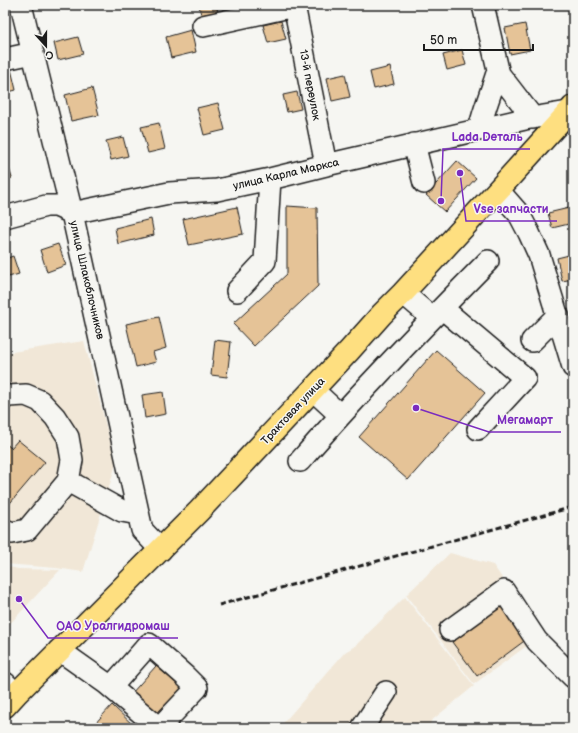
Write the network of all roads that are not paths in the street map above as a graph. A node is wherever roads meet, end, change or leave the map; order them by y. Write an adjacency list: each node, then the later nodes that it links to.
1 (21, 5): 5 (street, улица Шлакоблочников)
2 (294, 5): 4 (street); 12 (street, 13-й переулок)
3 (483, 5): 7 (street)
4 (202, 26)
5 (33, 53): 6 (street); 16 (street, улица Шлакоблочников)
6 (5, 59)
7 (498, 70): 9 (street); 10 (street)
8 (570, 110): 9 (street, улица Карла Маркса); 15 (main road, Трактовая улица)
9 (533, 118): 10 (street, улица Карла Маркса)
10 (479, 130): 11 (street, улица Карла Маркса)
11 (414, 144): 12 (street, улица Карла Маркса); 14 (street)
12 (326, 164): 13 (street, улица Карла Маркса)
13 (270, 179): 16 (street, улица Карла Маркса); 19 (street)
14 (424, 183)
15 (498, 190): 20 (main road, Трактовая улица); 22 (street)
16 (72, 213): 17 (street); 31 (street, улица Шлакоблочников)
17 (5, 217)
18 (488, 261): 21 (street)
19 (237, 291)
20 (403, 293): 21 (street); 25 (main road, Трактовая улица)
21 (437, 313): 27 (street); 28 (street)
22 (564, 325): 23 (street); 24 (street)
23 (532, 341)
24 (573, 367)
25 (313, 390): 27 (street); 33 (main road, Трактовая улица)
26 (5, 398): 30 (street)
27 (340, 415): 29 (street)
28 (478, 429)
29 (300, 461)
30 (68, 481): 31 (street); 32 (street)
31 (138, 514): 33 (street, улица Шлакоблочников)
32 (5, 530)
33 (161, 550): 35 (main road, Трактовая улица)
34 (450, 630): 36 (street)
35 (60, 650): 37 (street); 39 (main road, Трактовая улица)
36 (573, 677)
37 (111, 687): 40 (street); 40 (street)
38 (386, 692): 41 (street)
39 (9, 694)
40 (159, 728)
41 (362, 728)

